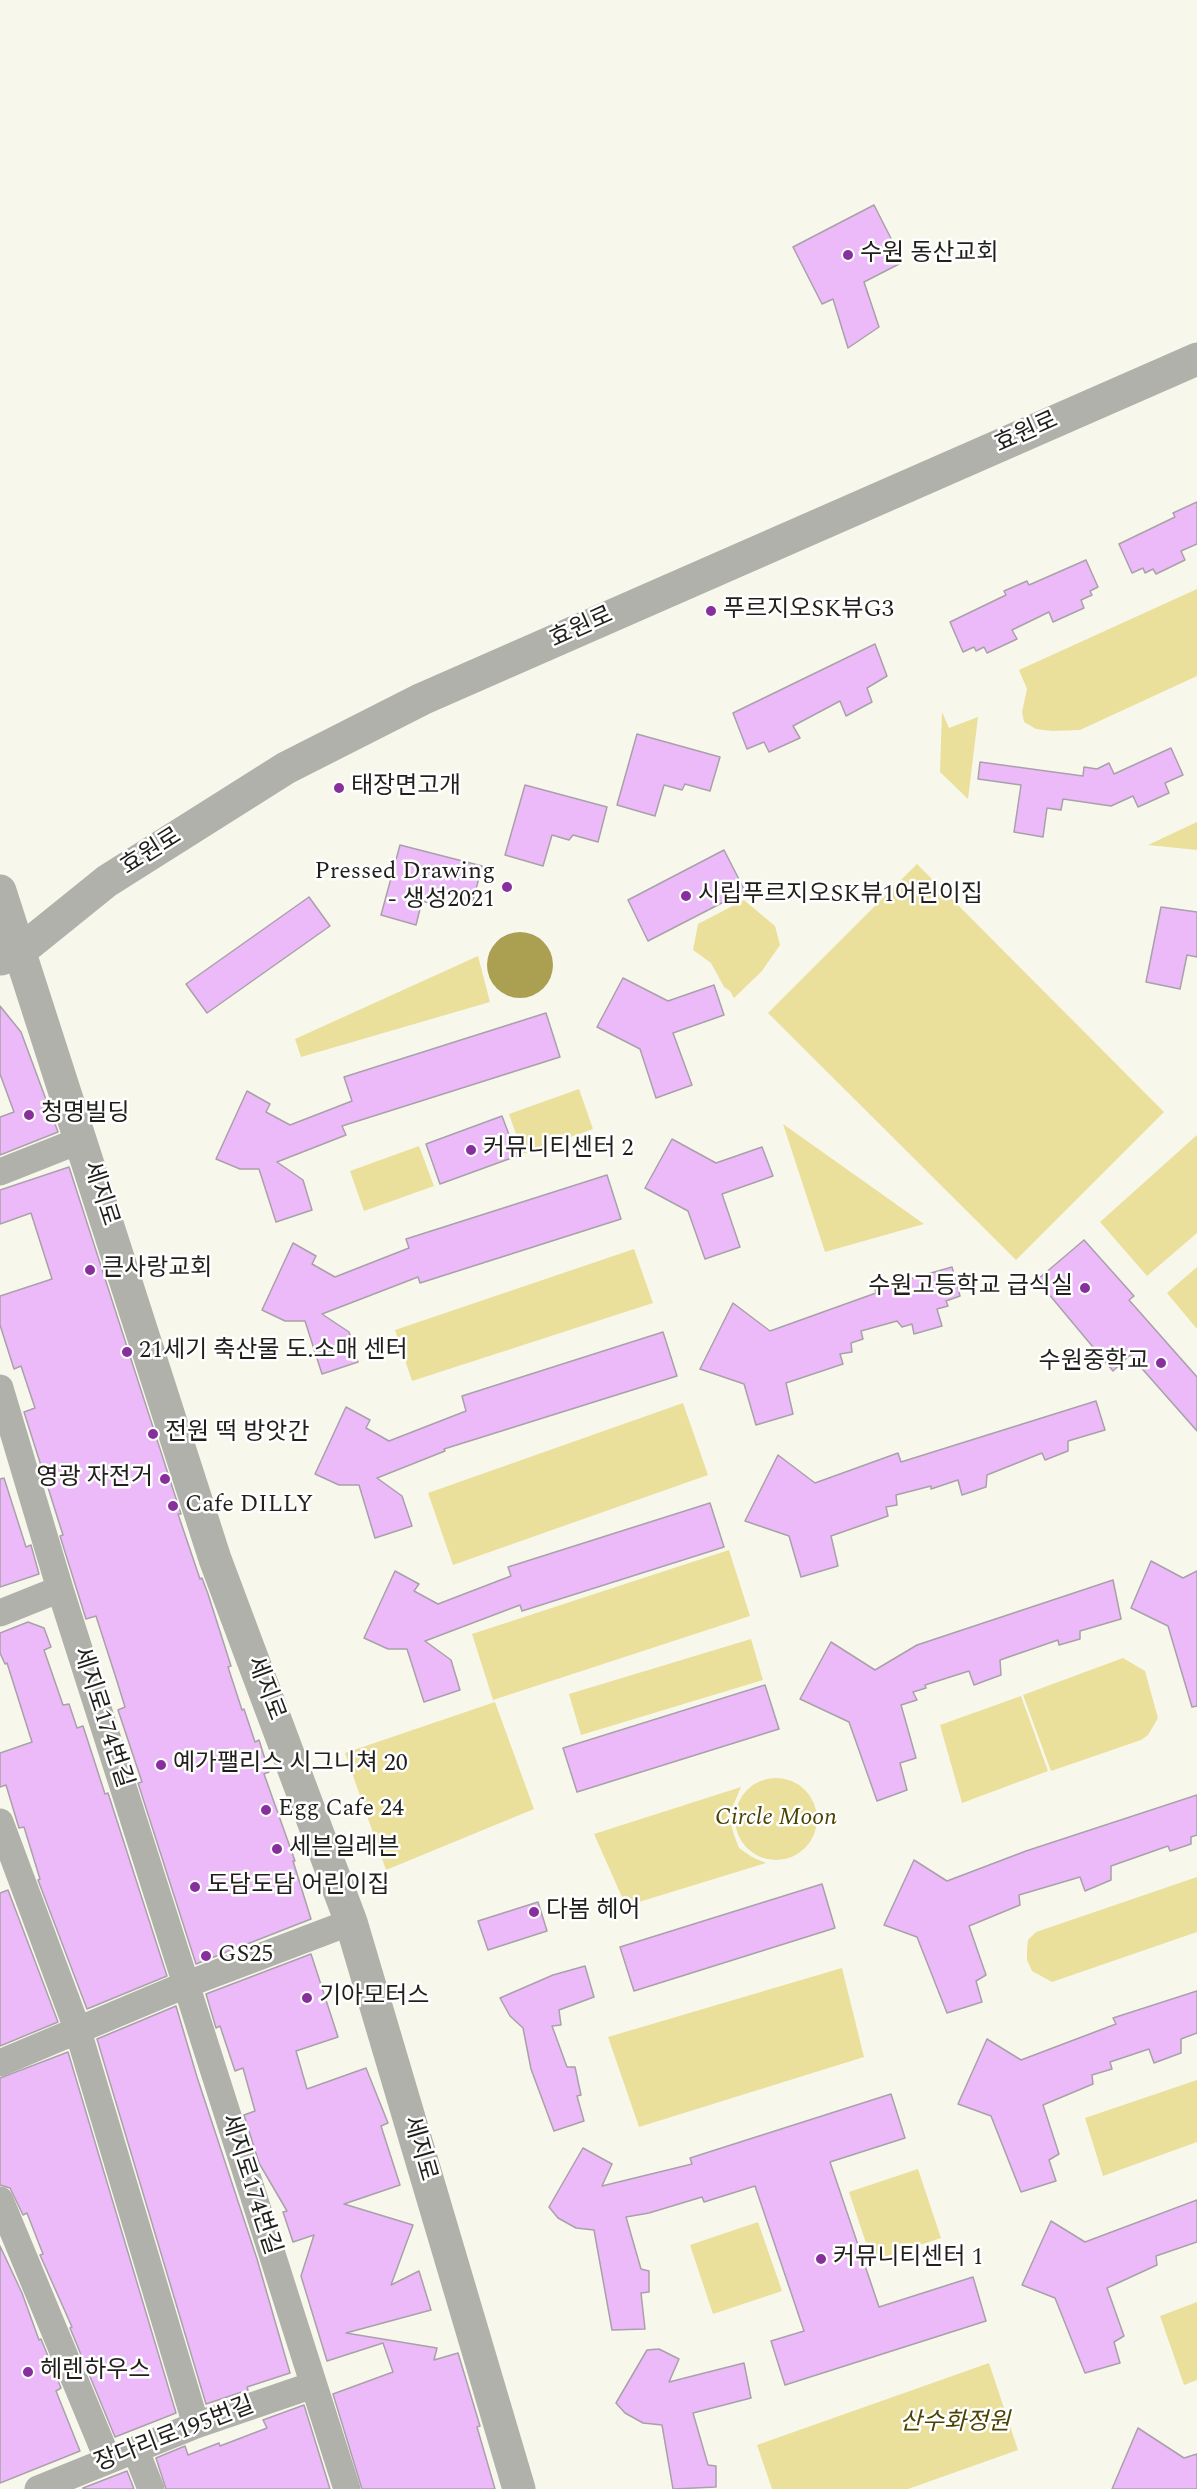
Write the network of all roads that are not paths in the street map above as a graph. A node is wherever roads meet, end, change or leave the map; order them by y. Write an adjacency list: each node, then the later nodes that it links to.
1 (1197, 359): 3 (street, 효원로)
2 (0, 891): 3 (street, 세지로)
3 (9, 955): 4 (street, 세지로)
4 (81, 1140): 5 (street); 10 (street, 세지로)
5 (0, 1172)
6 (0, 1388): 7 (street, 세지로174번길)
7 (60, 1589): 8 (street); 11 (street, 세지로174번길)
8 (0, 1613)
9 (0, 1822): 12 (street)
10 (351, 1922): 11 (street); 22 (street, 세지로)
11 (185, 1985): 12 (street); 15 (street, 세지로174번길)
12 (78, 2031): 13 (street); 16 (street)
13 (0, 2063)
14 (0, 2200): 18 (street)
15 (313, 2385): 16 (street, 장다리로195번길); 21 (street, 세지로174번길)
16 (196, 2425): 17 (street, 장다리로195번길)
17 (136, 2451): 18 (street, 장다리로195번길); 20 (street)
18 (108, 2460): 19 (street, 장다리로195번길)
19 (38, 2489)
20 (151, 2489)
21 (347, 2489)
22 (519, 2489)

